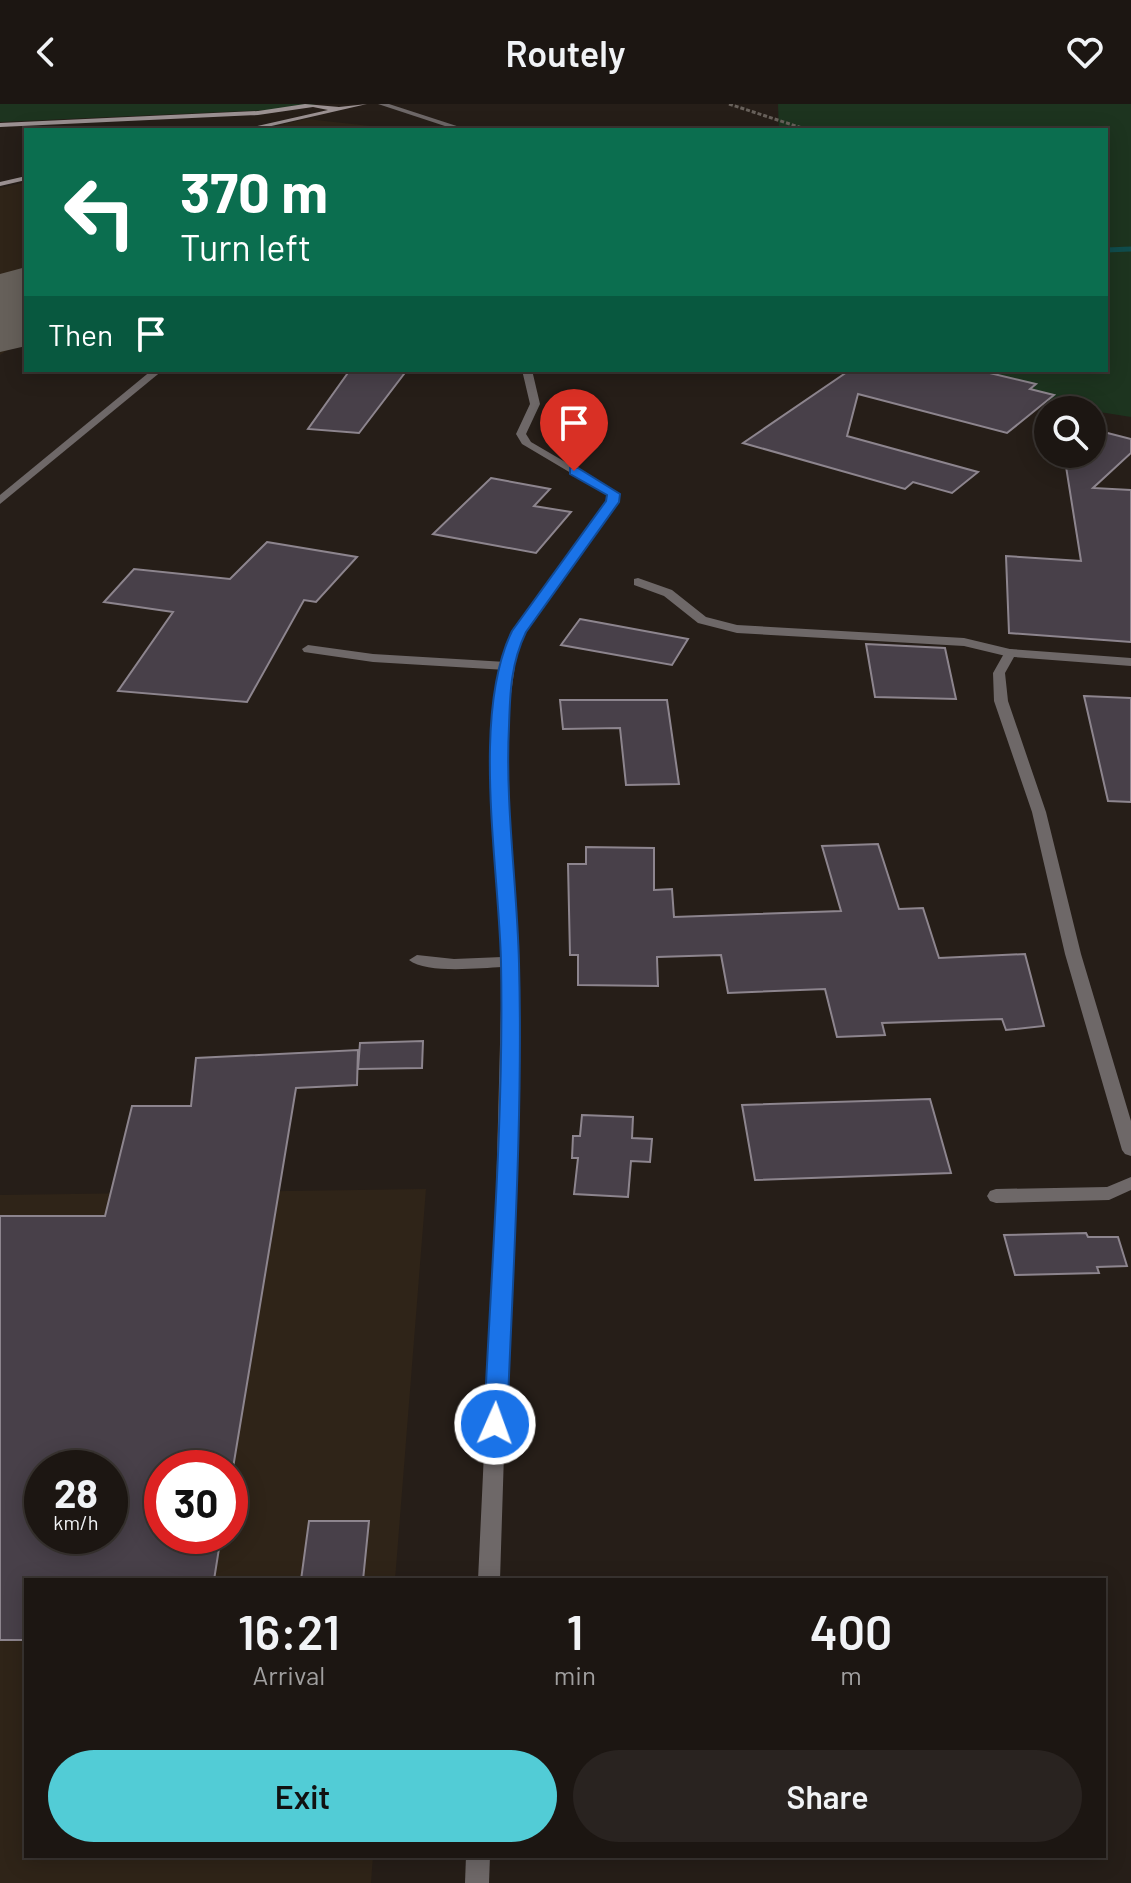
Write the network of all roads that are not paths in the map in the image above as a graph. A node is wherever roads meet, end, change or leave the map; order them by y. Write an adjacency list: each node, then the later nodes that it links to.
1 (363, 104): 3 (street)
2 (382, 104): 6 (street)
3 (338, 109): 4 (street); 5 (street)
4 (0, 125)
5 (253, 128)
6 (459, 128)
7 (24, 178): 8 (street)
8 (0, 184)
9 (156, 372): 11 (street)
10 (527, 372): 16 (street)
11 (0, 501)
12 (638, 582): 14 (street)
13 (308, 649): 16 (street)
14 (1010, 653): 15 (street); 19 (street)
15 (1131, 662)
16 (506, 666): 18 (street)
17 (417, 960): 18 (street)
18 (510, 962): 22 (street)
19 (1131, 1150)
20 (1131, 1183): 21 (street)
21 (996, 1196)
22 (489, 1578)
23 (478, 1858): 24 (street)
24 (477, 1883)

